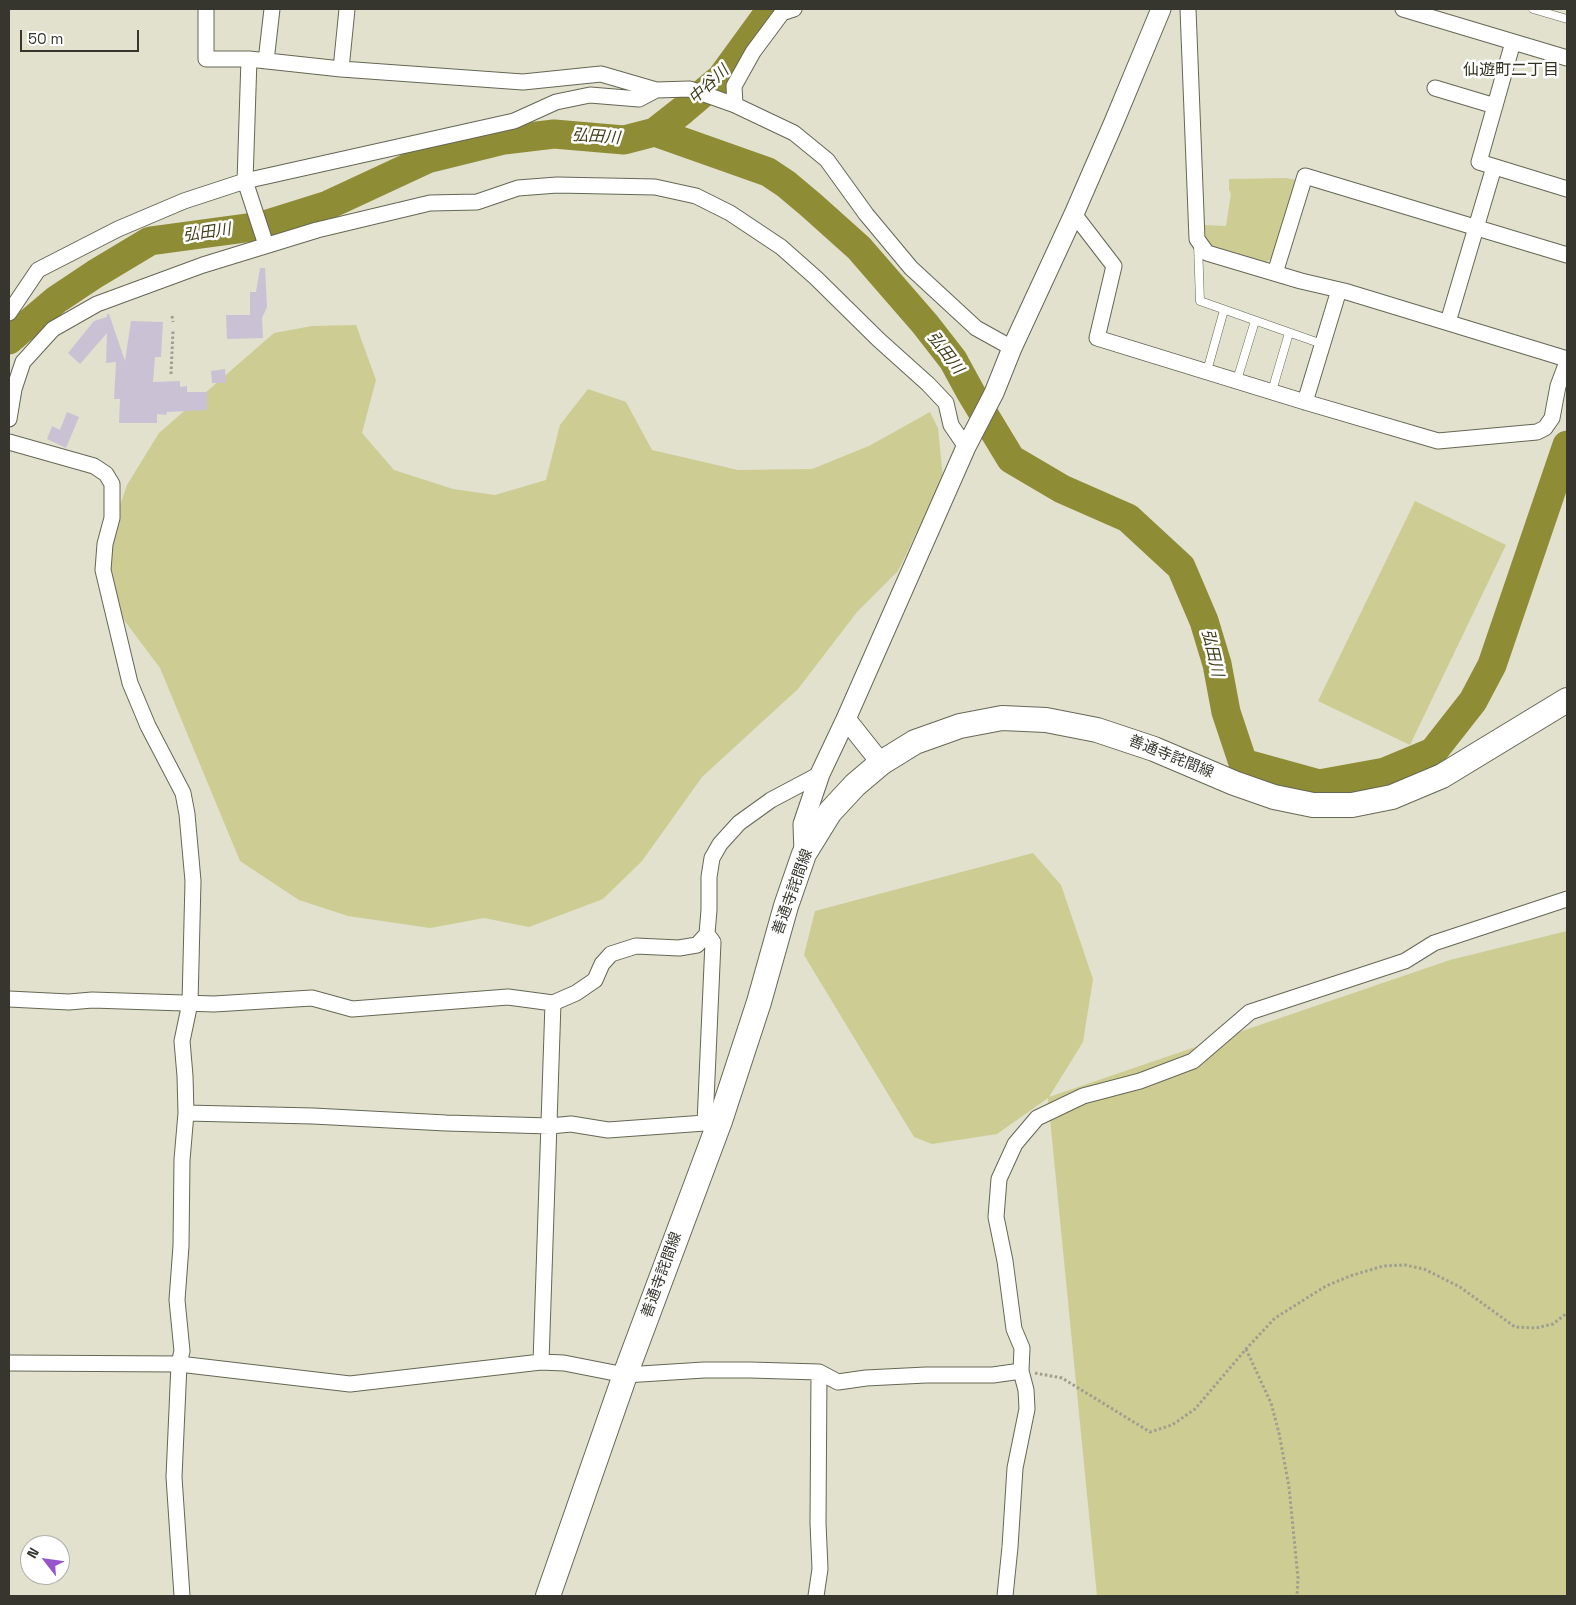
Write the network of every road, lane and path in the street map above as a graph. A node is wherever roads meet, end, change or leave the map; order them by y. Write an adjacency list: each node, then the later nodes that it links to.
1 (206, 9): 12 (street)
2 (272, 9): 13 (street)
3 (347, 9): 14 (street)
4 (794, 9): 17 (street)
5 (1160, 9): 22 (street)
6 (1188, 9): 24 (street)
7 (1403, 9): 10 (street)
8 (1534, 9): 9 (lane)
9 (1567, 19)
10 (1513, 42): 11 (street); 18 (street)
11 (1567, 58)
12 (249, 59): 13 (street); 20 (street)
13 (266, 61): 14 (street)
14 (342, 69): 16 (street)
15 (1435, 88): 18 (street)
16 (656, 90): 17 (street); 20 (street)
17 (735, 104): 38 (street)
18 (1495, 106): 19 (street)
19 (1494, 167): 21 (street); 23 (street)
20 (245, 181): 25 (street); 30 (street)
21 (1567, 189)
22 (1074, 214): 38 (street); 40 (street)
23 (1476, 228): 26 (street); 27 (street); 34 (street)
24 (1198, 239): 27 (street); 29 (lane)
25 (266, 244): 45 (street); 47 (street)
26 (1567, 255)
27 (1275, 274): 28 (street)
28 (1339, 290): 34 (street); 37 (street)
29 (1224, 310): 32 (lane); 40 (lane)
30 (9, 313)
31 (172, 316): 33 (path)
32 (1255, 321): 36 (lane); 42 (lane)
33 (173, 322)
34 (1448, 322): 39 (street)
35 (173, 331): 41 (path)
36 (1289, 333): 37 (lane); 43 (lane)
37 (1322, 344): 44 (street)
38 (1012, 348): 47 (street)
39 (1567, 360): 44 (street)
40 (1207, 371): 42 (street)
41 (171, 374)
42 (1237, 380): 43 (street)
43 (1272, 391): 44 (street)
44 (1305, 402)
45 (9, 419)
46 (9, 442): 56 (street)
47 (968, 442): 49 (street)
48 (1567, 700): 50 (main road, 善通寺詫間線)
49 (846, 719): 50 (street); 51 (street)
50 (881, 763): 52 (main road, 善通寺詫間線)
51 (820, 774): 52 (street); 54 (street)
52 (804, 854): 59 (main road, 善通寺詫間線)
53 (1567, 899): 66 (street)
54 (707, 934): 57 (street); 59 (street)
55 (9, 999): 56 (street)
56 (190, 1003): 57 (street); 58 (street)
57 (552, 1003): 60 (street)
58 (186, 1113): 60 (street); 65 (street)
59 (713, 1122): 60 (street); 68 (main road, 善通寺詫間線)
60 (550, 1126): 64 (street)
61 (1567, 1313): 62 (path)
62 (1246, 1349): 66 (path); 73 (path)
63 (9, 1362): 65 (street)
64 (541, 1362): 65 (street); 68 (street)
65 (180, 1364): 69 (street)
66 (1021, 1371): 67 (street); 72 (street)
67 (819, 1372): 68 (street); 71 (street)
68 (625, 1375): 70 (main road, 善通寺詫間線)
69 (182, 1596)
70 (548, 1596)
71 (816, 1596)
72 (1005, 1596)
73 (1297, 1596)

